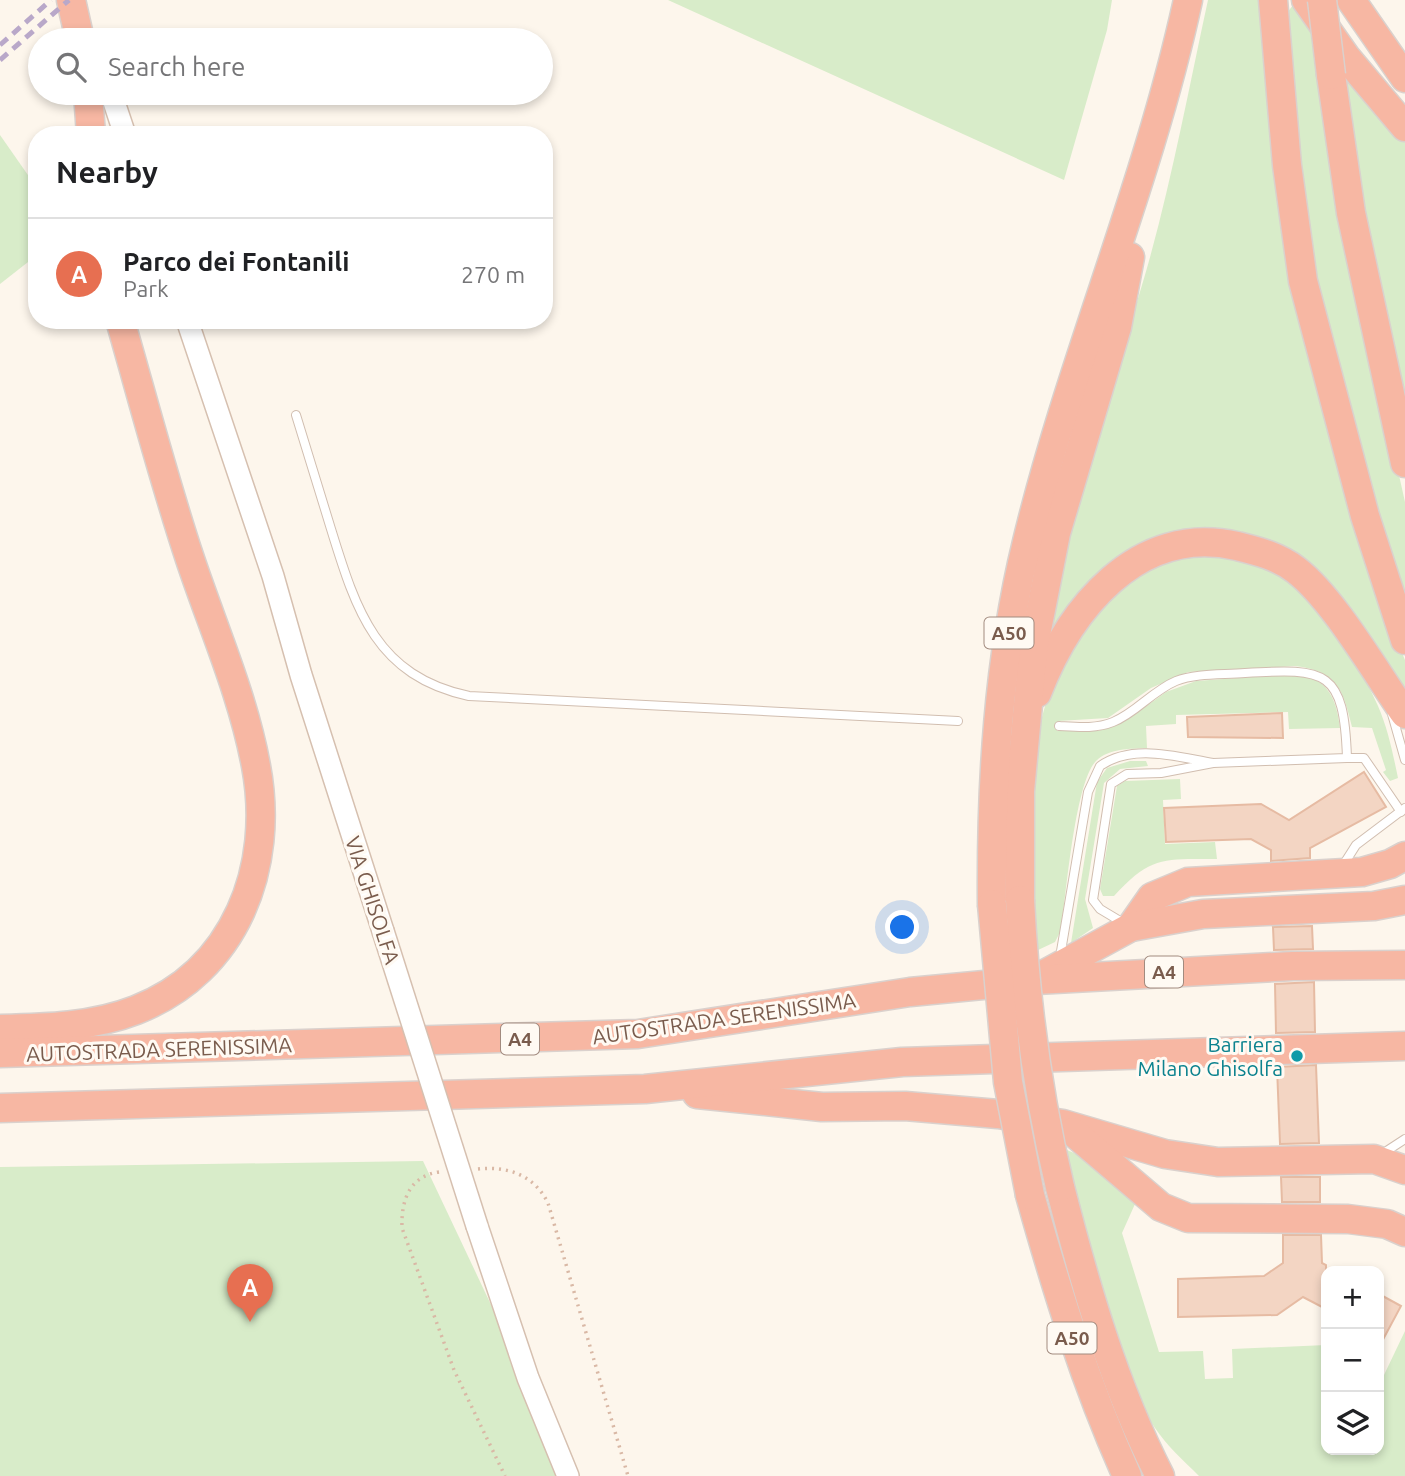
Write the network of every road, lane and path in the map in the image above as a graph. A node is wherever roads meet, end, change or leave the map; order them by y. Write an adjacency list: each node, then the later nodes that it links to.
1 (71, 0): 8 (highway)
2 (79, 0): 9 (street)
3 (1188, 0): 16 (highway, A50)
4 (1273, 0): 21 (highway)
5 (1306, 0): 15 (highway)
6 (1322, 0): 20 (highway, bridge)
7 (1351, 0): 10 (highway)
8 (77, 28)
9 (89, 28)
10 (1405, 78)
11 (89, 105): 13 (highway)
12 (115, 105): 14 (street)
13 (90, 126)
14 (122, 126)
15 (1405, 127)
16 (1147, 160): 26 (highway); 51 (highway, A50, bridge)
17 (123, 329): 39 (highway)
18 (190, 329): 50 (street, VIA GHISOLFA, bridge)
19 (296, 415): 24 (lane)
20 (1405, 463)
21 (1405, 640)
22 (1382, 681): 23 (highway); 26 (highway); 28 (lane)
23 (1405, 714)
24 (958, 720)
25 (1059, 726): 27 (lane)
26 (1024, 739): 49 (highway, bridge)
27 (1347, 758): 29 (lane); 30 (lane)
28 (1405, 760)
29 (1213, 763): 36 (lane); 38 (lane)
30 (1403, 810): 32 (lane)
31 (1405, 856): 32 (highway)
32 (1338, 873): 36 (highway)
33 (1405, 900): 34 (highway)
34 (1374, 906): 35 (lane); 36 (highway)
35 (1405, 910)
36 (1131, 927): 38 (highway)
37 (1405, 965): 38 (highway, AUTOSTRADA SERENISSIMA / A4)
38 (1047, 973): 41 (highway, AUTOSTRADA SERENISSIMA / A4)
39 (0, 1029)
40 (1405, 1046): 42 (highway)
41 (0, 1053)
42 (645, 1089): 43 (highway); 44 (highway)
43 (0, 1108)
44 (1063, 1124): 46 (highway); 48 (highway)
45 (1405, 1139): 46 (lane)
46 (1374, 1159): 47 (highway)
47 (1405, 1170)
48 (1405, 1233)
49 (1143, 1442): 52 (highway); 53 (highway)
50 (568, 1476)
51 (1127, 1476)
52 (1160, 1476)
53 (1181, 1476)

